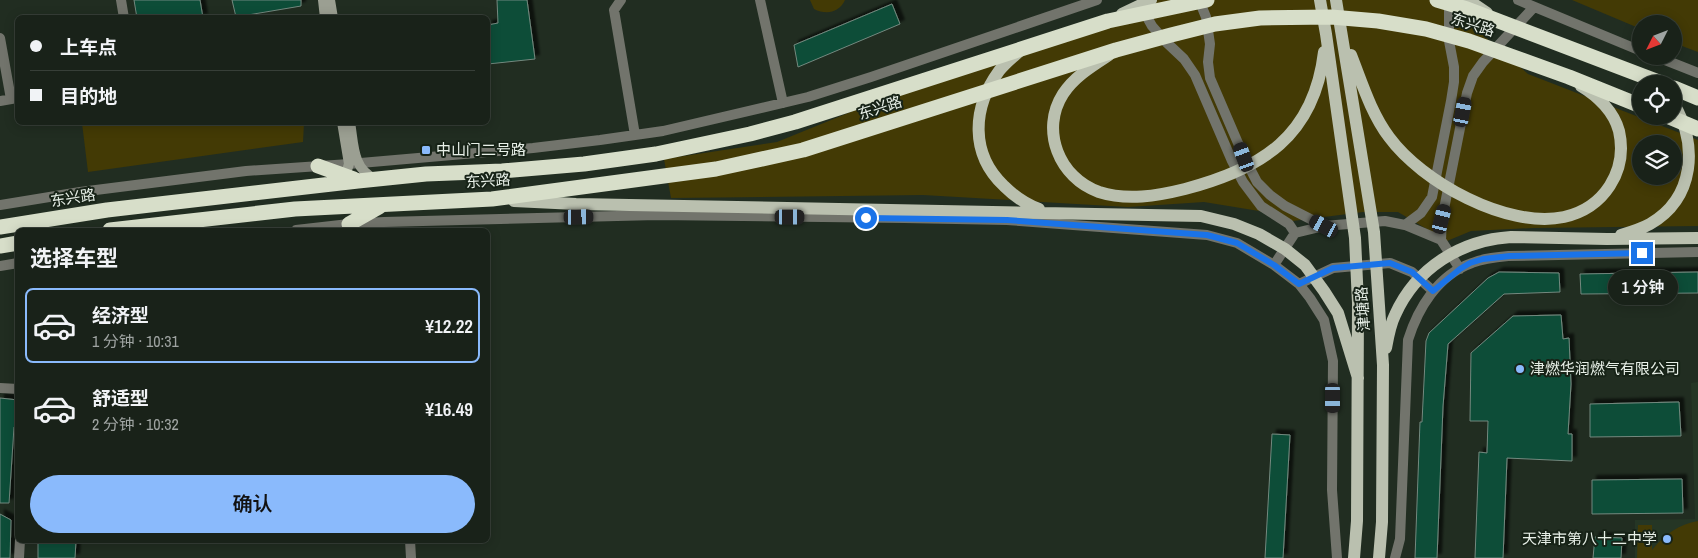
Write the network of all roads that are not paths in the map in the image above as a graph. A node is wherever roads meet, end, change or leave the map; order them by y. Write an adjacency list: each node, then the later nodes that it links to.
1 (121, 0): 18 (street)
2 (323, 0): 19 (street)
3 (330, 0): 20 (street)
4 (621, 0): 46 (street)
5 (760, 0): 40 (street)
6 (1097, 0): 40 (street)
7 (1137, 0): 61 (street)
8 (1151, 0): 22 (main road)
9 (1199, 0): 57 (street)
10 (1207, 0): 22 (highway, 东兴路)
11 (1320, 0): 24 (main road, 津塘路)
12 (1336, 0): 23 (main road, 津塘路)
13 (1437, 0): 21 (highway, 东兴路)
14 (1449, 0): 55 (street)
15 (1468, 0): 21 (main road)
16 (1518, 0): 17 (street)
17 (1534, 7): 26 (street); 64 (street)
18 (124, 15)
19 (326, 15)
20 (332, 15)
21 (1495, 19): 30 (highway, 东兴路)
22 (1108, 22): 28 (highway, 东兴路)
23 (1342, 33): 34 (main road); 74 (main road, 津塘路)
24 (1326, 34): 27 (main road); 75 (main road, 津塘路)
25 (0, 38): 36 (street)
26 (1632, 47)
27 (1116, 50): 34 (highway, 东兴路); 50 (highway, 东兴路)
28 (997, 64): 49 (highway, 东兴路); 53 (main road)
29 (1678, 65): 31 (street)
30 (1634, 71): 32 (main road); 33 (highway, 东兴路)
31 (1698, 73)
32 (1640, 75)
33 (1643, 75)
34 (1569, 77): 39 (highway, 东兴路)
35 (1682, 91): 37 (highway)
36 (14, 98): 38 (street)
37 (1698, 98)
38 (0, 101)
39 (1632, 102)
40 (783, 103): 46 (street)
41 (1682, 117): 45 (highway)
42 (1682, 124): 63 (main road)
43 (342, 125): 48 (street)
44 (350, 125): 48 (street)
45 (1698, 128)
46 (635, 135): 48 (street)
47 (318, 166): 48 (highway); 51 (street)
48 (345, 172): 49 (street); 49 (highway, 东兴路); 58 (highway, 东兴路)
49 (376, 180)
50 (492, 200): 52 (highway, 东兴路); 53 (main road)
51 (0, 205)
52 (382, 205): 54 (highway); 56 (street); 59 (highway, 东兴路)
53 (1046, 212): 75 (main road)
54 (349, 224): 56 (street); 60 (street)
55 (1405, 225): 57 (street); 64 (street)
56 (384, 226): 69 (street)
57 (1324, 226): 61 (street)
58 (0, 227)
59 (126, 228)
60 (314, 228)
61 (1295, 233): 69 (street)
62 (1698, 238): 63 (main road)
63 (1607, 239): 74 (main road)
64 (1441, 240): 71 (street)
65 (15, 244): 66 (highway)
66 (0, 246)
67 (1698, 252): 71 (street)
68 (15, 264): 70 (street)
69 (1274, 265): 72 (street)
70 (0, 266)
71 (1460, 269): 73 (street)
72 (1299, 284): 73 (street); 82 (street)
73 (1433, 291): 85 (street)
74 (1383, 365): 84 (main road, 津塘路)
75 (1358, 378): 83 (main road, 津塘路)
76 (0, 388): 77 (street)
77 (15, 389)
78 (20, 543): 80 (street)
79 (410, 543): 81 (street)
80 (20, 558)
81 (411, 558)
82 (1337, 558)
83 (1354, 558)
84 (1379, 558)
85 (1395, 558)

